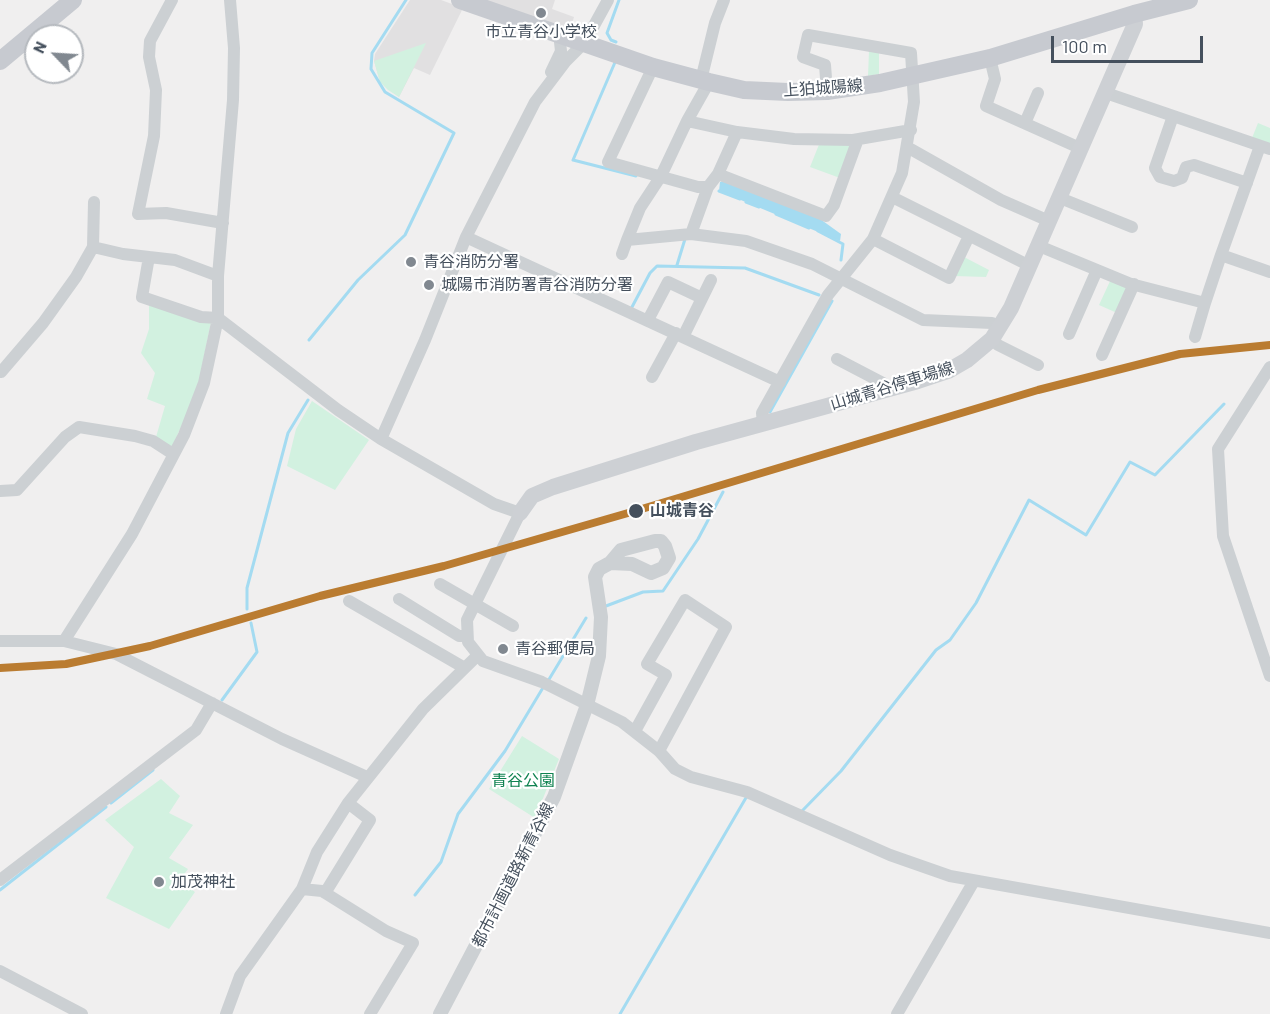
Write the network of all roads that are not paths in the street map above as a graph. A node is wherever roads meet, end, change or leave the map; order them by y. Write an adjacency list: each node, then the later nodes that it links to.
1 (73, 0): 12 (main road)
2 (172, 0): 37 (street)
3 (230, 0): 37 (street)
4 (460, 0): 9 (main road, 上狛城陽線)
5 (608, 0): 10 (street)
6 (724, 0): 15 (street)
7 (1189, 0): 8 (main road, 上狛城陽線)
8 (1134, 14): 11 (main road, 上狛城陽線); 19 (main road, 山城青谷停車場線)
9 (559, 33): 10 (main road, 上狛城陽線); 16 (street)
10 (585, 42): 13 (main road, 上狛城陽線); 16 (street)
11 (990, 58): 14 (main road, 上狛城陽線); 22 (street)
12 (0, 61)
13 (652, 67): 15 (main road, 上狛城陽線); 30 (street)
14 (913, 75): 17 (main road, 上狛城陽線); 17 (street); 23 (street)
15 (705, 81): 17 (main road, 上狛城陽線); 21 (street)
16 (545, 87): 41 (street)
17 (827, 91)
18 (1038, 93): 22 (street)
19 (1106, 93): 20 (street); 27 (main road, 山城青谷停車場線)
20 (1173, 116): 28 (street); 31 (street)
21 (687, 121): 24 (street); 30 (street)
22 (1025, 123): 27 (street)
23 (911, 130): 25 (street); 26 (street)
24 (737, 132): 25 (street); 29 (street)
25 (858, 139): 29 (street)
26 (907, 147): 33 (street); 36 (street)
27 (1082, 148): 34 (main road, 山城青谷停車場線)
28 (1265, 148): 31 (street)
29 (718, 174): 32 (street)
30 (661, 176): 32 (street); 43 (street)
31 (1247, 183): 47 (street)
32 (708, 187): 39 (street)
33 (892, 197): 40 (street); 42 (street)
34 (1060, 198): 36 (main road, 山城青谷停車場線); 38 (street)
35 (94, 202): 45 (street)
36 (1049, 221): 44 (main road, 山城青谷停車場線)
37 (223, 224): 52 (street)
38 (1132, 227)
39 (691, 234): 43 (street); 53 (street)
40 (969, 236): 42 (street); 49 (street)
41 (466, 237): 59 (street); 73 (street)
42 (873, 239): 53 (street)
43 (627, 240): 46 (street)
44 (1039, 246): 49 (main road, 山城青谷停車場線); 50 (street)
45 (93, 247): 48 (street); 68 (street)
46 (622, 254)
47 (1221, 255): 51 (street); 57 (street)
48 (149, 257): 52 (street); 58 (street)
49 (1030, 266): 60 (main road, 山城青谷停車場線)
50 (1097, 270): 55 (street); 61 (street)
51 (1270, 272)
52 (218, 276): 58 (street)
53 (842, 279): 60 (street); 70 (street)
54 (711, 280): 56 (street)
55 (1134, 284): 57 (street); 64 (street)
56 (702, 298): 59 (street); 62 (street)
57 (1205, 303): 63 (street)
58 (218, 318): 73 (street); 74 (street)
59 (648, 320): 62 (street)
60 (996, 333): 66 (street); 71 (main road, 山城青谷停車場線)
61 (1069, 334)
62 (680, 335): 69 (street); 70 (street)
63 (1195, 337)
64 (1102, 355)
65 (837, 359): 71 (street)
66 (1038, 365)
67 (1270, 367): 88 (street)
68 (1, 372)
69 (652, 377)
70 (780, 382): 72 (street)
71 (888, 389): 72 (main road, 山城青谷停車場線)
72 (763, 425): 76 (main road, 山城青谷停車場線)
73 (381, 439): 76 (street)
74 (173, 454): 75 (street); 85 (street)
75 (0, 491)
76 (520, 513): 81 (street)
77 (610, 563): 90 (street, 都市計画道路新青谷線)
78 (440, 584): 81 (street)
79 (399, 599): 83 (street)
80 (349, 601): 87 (street)
81 (474, 604): 82 (street); 83 (street)
82 (513, 627)
83 (467, 636): 86 (street)
84 (0, 641): 85 (street)
85 (64, 641): 89 (street)
86 (477, 656): 87 (street); 90 (street)
87 (463, 667): 93 (street)
88 (1270, 676)
89 (212, 704): 93 (street); 95 (street)
90 (587, 705): 91 (street); 104 (street, 都市計画道路新青谷線)
91 (635, 731): 92 (street); 92 (street)
92 (659, 751): 96 (street)
93 (367, 777): 94 (street)
94 (348, 804): 97 (street); 98 (street)
95 (0, 880)
96 (974, 881): 99 (street); 105 (street)
97 (302, 889): 98 (street); 102 (street)
98 (325, 893): 103 (street)
99 (1270, 933)
100 (0, 971): 101 (street)
101 (82, 1014)
102 (226, 1014)
103 (370, 1014)
104 (440, 1014)
105 (897, 1014)

